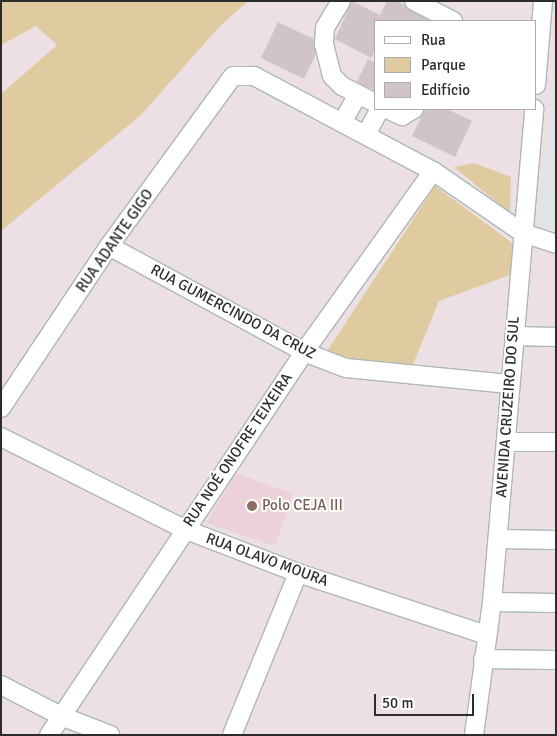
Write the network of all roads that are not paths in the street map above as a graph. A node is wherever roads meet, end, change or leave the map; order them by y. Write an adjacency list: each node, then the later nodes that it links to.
1 (341, 1): 6 (street)
2 (414, 1): 4 (street)
3 (543, 1): 5 (street)
4 (451, 20)
5 (537, 73)
6 (358, 94): 7 (street); 12 (street)
7 (374, 102)
8 (379, 110): 13 (street)
9 (389, 110): 10 (street)
10 (412, 110)
11 (534, 110): 15 (street, AVENIDA CRUZEIRO DO SUL)
12 (342, 123): 13 (street); 17 (street, RUA ADANTE GIGO)
13 (366, 135): 14 (street)
14 (433, 171): 15 (street); 20 (street, RUA NOÉ ONOFRE TEIXEIRA)
15 (523, 233): 16 (street); 18 (street, AVENIDA CRUZEIRO DO SUL)
16 (556, 244)
17 (109, 246): 20 (street, RUA GUMERCINDO DA CRUZ); 22 (street, RUA ADANTE GIGO)
18 (514, 336): 19 (street); 21 (street, AVENIDA CRUZEIRO DO SUL)
19 (556, 337)
20 (304, 352): 21 (street, RUA GUMERCINDO DA CRUZ); 26 (street, RUA NOÉ ONOFRE TEIXEIRA)
21 (509, 384): 24 (street, AVENIDA CRUZEIRO DO SUL)
22 (1, 408)
23 (1, 437): 26 (street, RUA OLAVO MOURA)
24 (506, 442): 25 (street); 27 (street, AVENIDA CRUZEIRO DO SUL)
25 (556, 442)
26 (184, 530): 29 (street, RUA OLAVO MOURA); 37 (street, RUA NOÉ ONOFRE TEIXEIRA)
27 (498, 539): 28 (street); 30 (street, AVENIDA CRUZEIRO DO SUL)
28 (556, 540)
29 (298, 573): 32 (street, RUA OLAVO MOURA); 40 (street)
30 (492, 602): 31 (street); 32 (street, AVENIDA CRUZEIRO DO SUL)
31 (556, 603)
32 (487, 635): 33 (street, AVENIDA CRUZEIRO DO SUL)
33 (483, 658): 34 (street); 36 (street, AVENIDA CRUZEIRO DO SUL)
34 (556, 660)
35 (1, 685): 37 (street)
36 (476, 704): 41 (street, AVENIDA CRUZEIRO DO SUL); 42 (street, AVENIDA CRUZEIRO DO SUL)
37 (61, 716): 38 (street, RUA NOÉ ONOFRE TEIXEIRA); 39 (street)
38 (49, 735)
39 (110, 735)
40 (232, 735)
41 (466, 735)
42 (474, 735)

